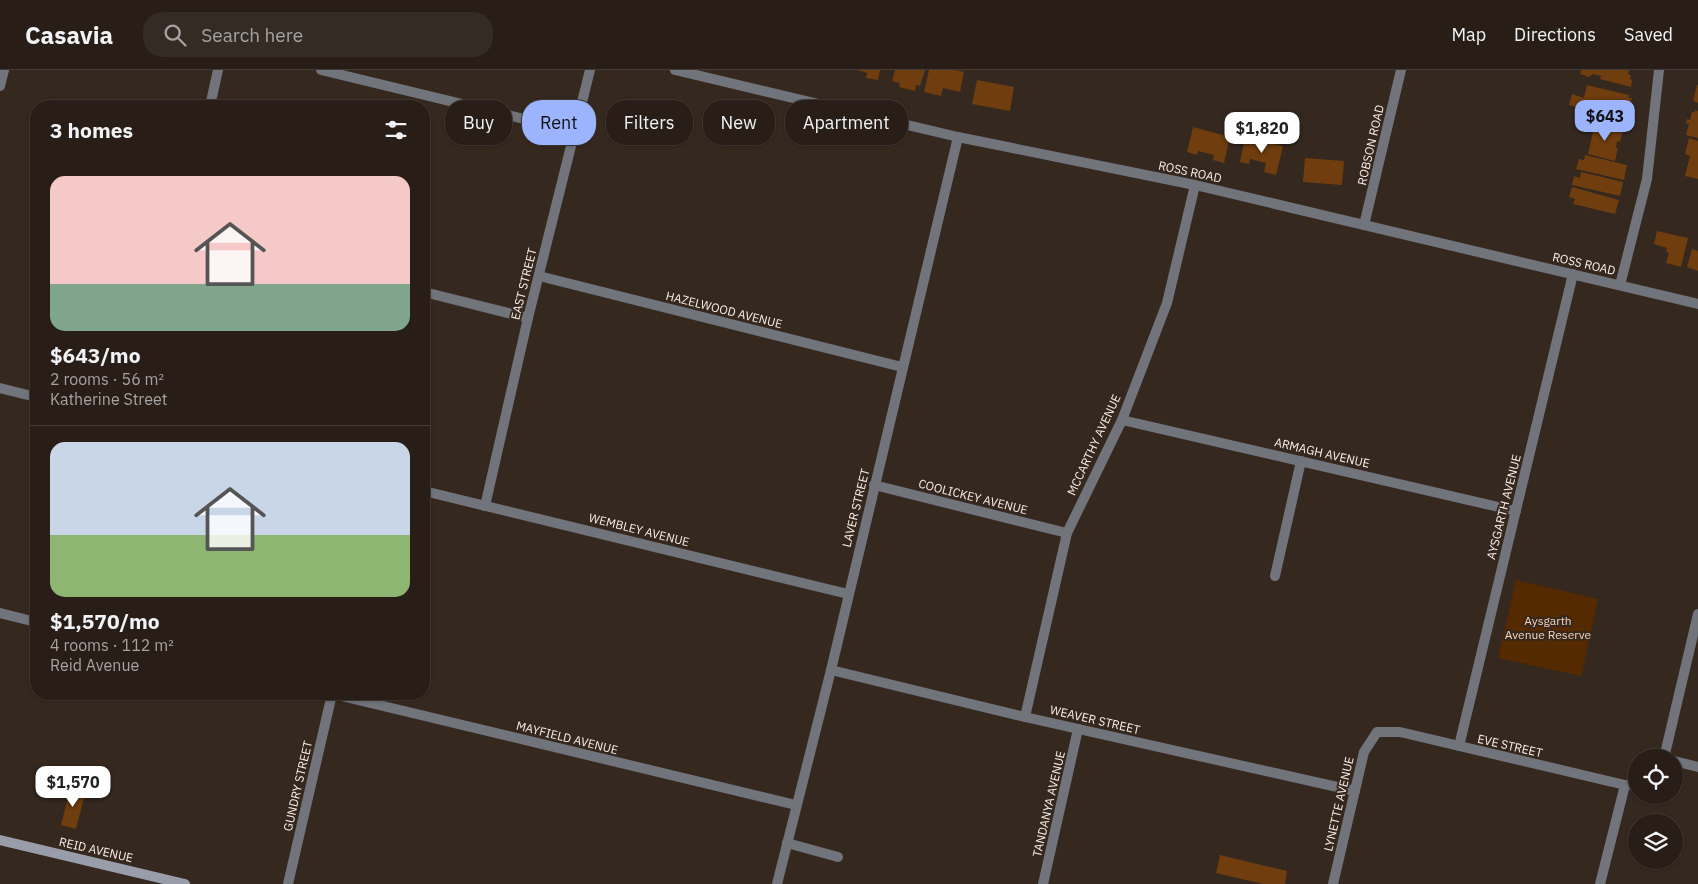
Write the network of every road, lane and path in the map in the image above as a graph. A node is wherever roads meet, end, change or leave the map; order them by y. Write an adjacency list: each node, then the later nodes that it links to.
1 (4, 70): 8 (street)
2 (218, 70): 9 (street)
3 (321, 70): 11 (street)
4 (590, 70): 10 (street, EAST STREET)
5 (675, 70): 12 (street, ROSS ROAD)
6 (1401, 70): 15 (street, ROBSON ROAD)
7 (1658, 70): 18 (street)
8 (0, 86)
9 (211, 100)
10 (582, 100)
11 (522, 118)
12 (958, 137): 14 (street, ROSS ROAD); 22 (street, LAVER STREET)
13 (571, 145): 17 (street, EAST STREET)
14 (1195, 185): 15 (street, ROSS ROAD); 25 (street, MCCARTHY AVENUE)
15 (1364, 225): 16 (street, ROSS ROAD)
16 (1573, 274): 18 (street, ROSS ROAD); 30 (street, AYSGARTH AVENUE)
17 (539, 276): 21 (street, EAST STREET); 22 (street, HAZELWOOD AVENUE)
18 (1620, 285): 20 (street, ROSS ROAD)
19 (430, 294): 21 (street)
20 (1698, 304)
21 (528, 318): 29 (street, EAST STREET)
22 (902, 368): 27 (street, LAVER STREET)
23 (0, 388): 24 (street)
24 (30, 396)
25 (1122, 420): 26 (street, ARMAGH AVENUE); 31 (street, MCCARTHY AVENUE)
26 (1301, 461): 30 (street, ARMAGH AVENUE); 32 (street)
27 (874, 485): 31 (street, COOLICKEY AVENUE); 33 (street, LAVER STREET)
28 (430, 492): 29 (street, WEMBLEY AVENUE)
29 (485, 506): 33 (street, WEMBLEY AVENUE)
30 (1516, 511): 43 (street, AYSGARTH AVENUE)
31 (1067, 532): 40 (street, MCCARTHY AVENUE)
32 (1275, 576)
33 (848, 594): 37 (street, LAVER STREET)
34 (0, 613): 36 (street)
35 (1698, 614): 44 (street)
36 (30, 620)
37 (831, 670): 40 (street, WEAVER STREET); 50 (street, LAVER STREET)
38 (332, 700): 55 (street, GUNDRY STREET)
39 (358, 700): 50 (street, MAYFIELD AVENUE)
40 (1025, 717): 41 (street, WEAVER STREET)
41 (1078, 729): 49 (street, WEAVER STREET); 57 (street, TANDANYA AVENUE)
42 (1377, 732): 43 (street, EVE STREET); 49 (street, LYNETTE AVENUE)
43 (1459, 746): 47 (street, EVE STREET)
44 (1666, 749)
45 (1683, 763): 46 (street)
46 (1698, 767)
47 (1625, 785): 48 (street, EVE STREET); 59 (street)
48 (1628, 785)
49 (1355, 791): 58 (street, LYNETTE AVENUE)
50 (796, 806): 52 (street, LAVER STREET)
51 (0, 840): 54 (street, REID AVENUE)
52 (787, 843): 53 (street); 56 (street, LAVER STREET)
53 (838, 857)
54 (185, 884)
55 (288, 884)
56 (777, 884)
57 (1043, 884)
58 (1333, 884)
59 (1600, 884)

